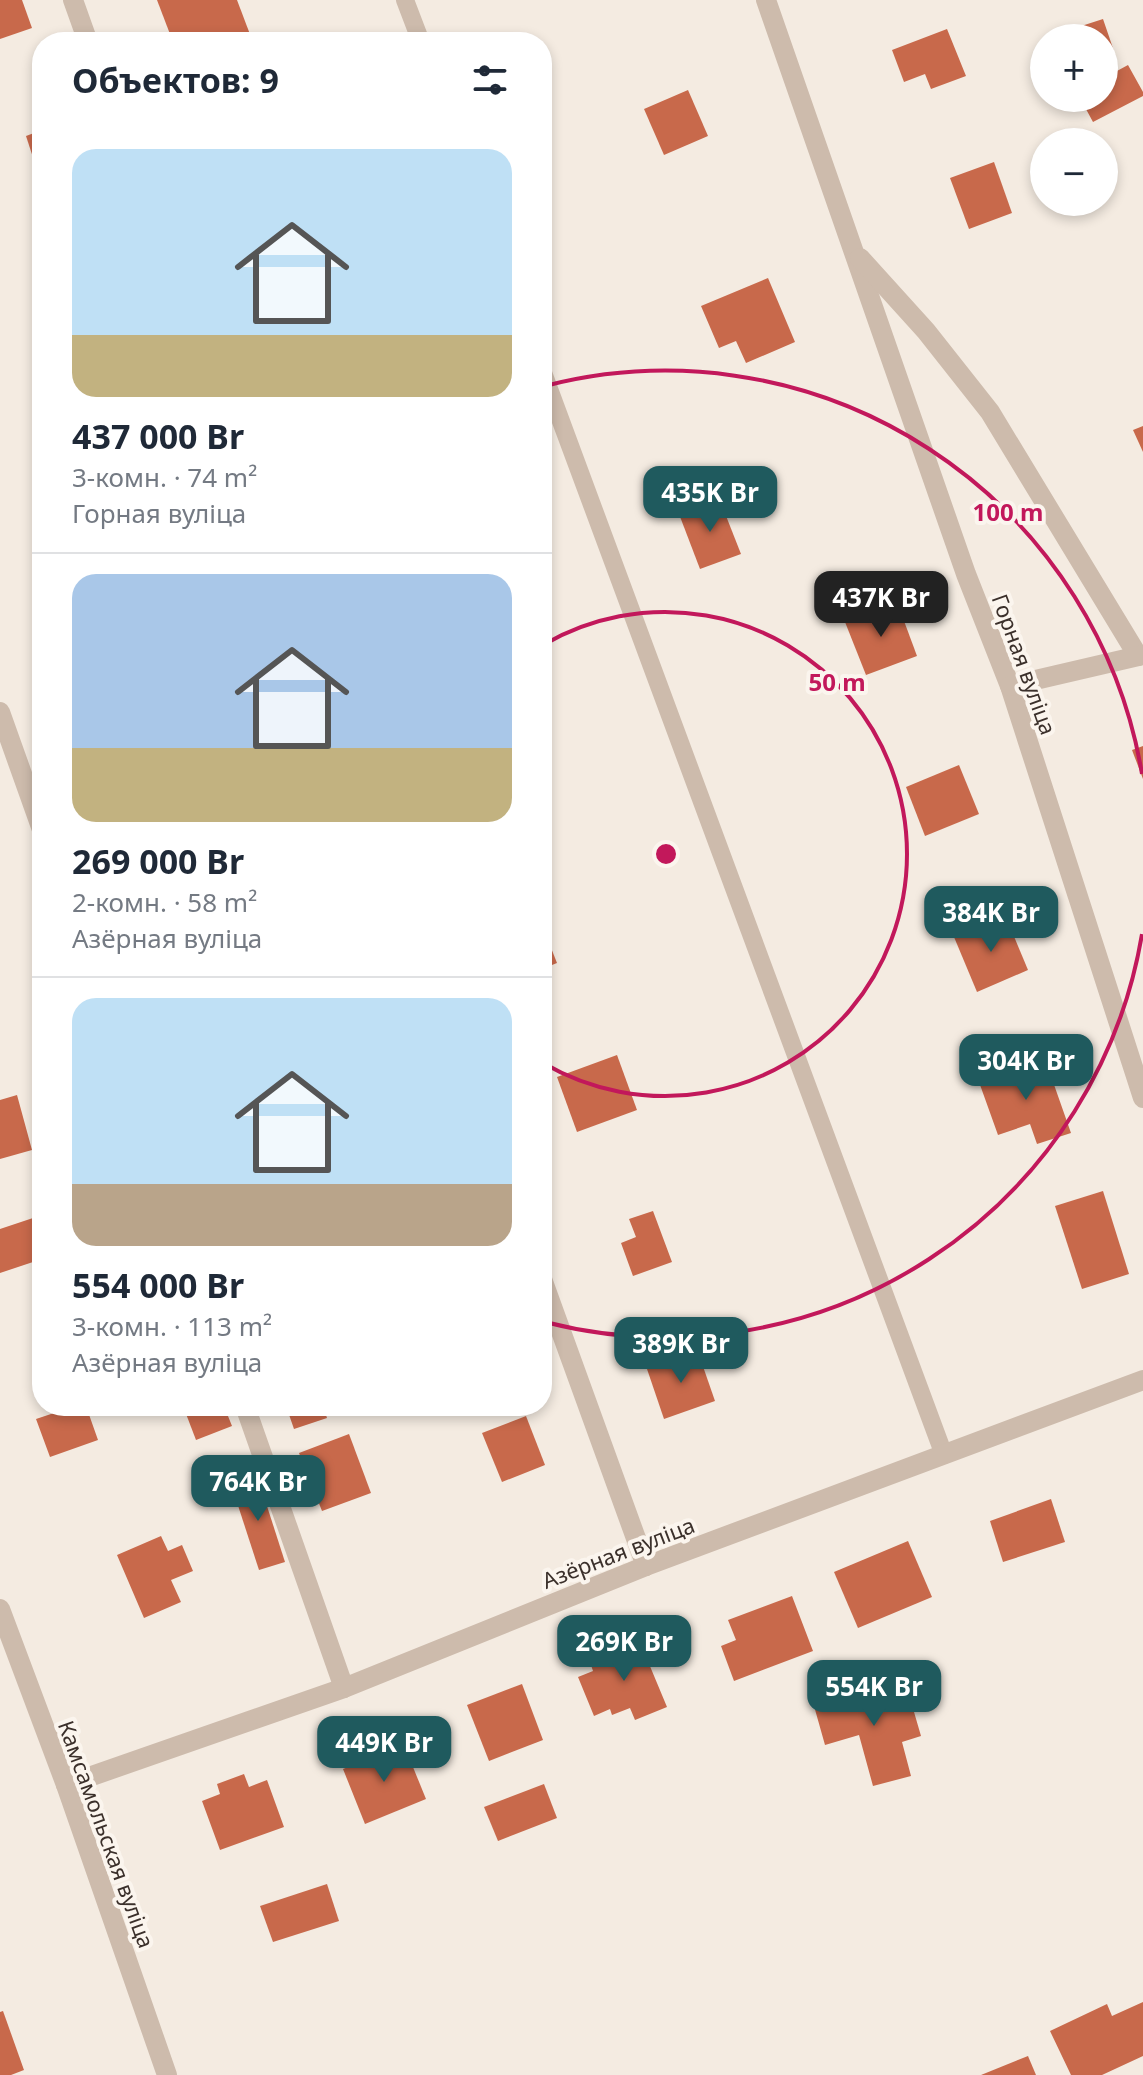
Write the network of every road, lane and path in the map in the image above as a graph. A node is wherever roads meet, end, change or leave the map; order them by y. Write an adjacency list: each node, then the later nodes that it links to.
1 (73, 0): 4 (street)
2 (405, 0): 5 (lane)
3 (766, 0): 6 (street, Горная вуліца)
4 (84, 32)
5 (417, 32)
6 (852, 249): 8 (street, Горная вуліца); 9 (street, Горная вуліца)
7 (552, 397): 16 (lane)
8 (1141, 656): 9 (street)
9 (1010, 686): 12 (street, Горная вуліца)
10 (0, 712): 11 (street)
11 (32, 802)
12 (1143, 1098)
13 (552, 1307): 17 (street)
14 (1143, 1380): 16 (street, Азёрная вуліца)
15 (249, 1416): 19 (street)
16 (944, 1455): 17 (street, Азёрная вуліца)
17 (646, 1566): 19 (street, Азёрная вуліца)
18 (0, 1609): 20 (street, Камсамольская вуліца)
19 (344, 1688): 20 (street, Азёрная вуліца)
20 (66, 1785): 21 (street, Камсамольская вуліца)
21 (167, 2075)

